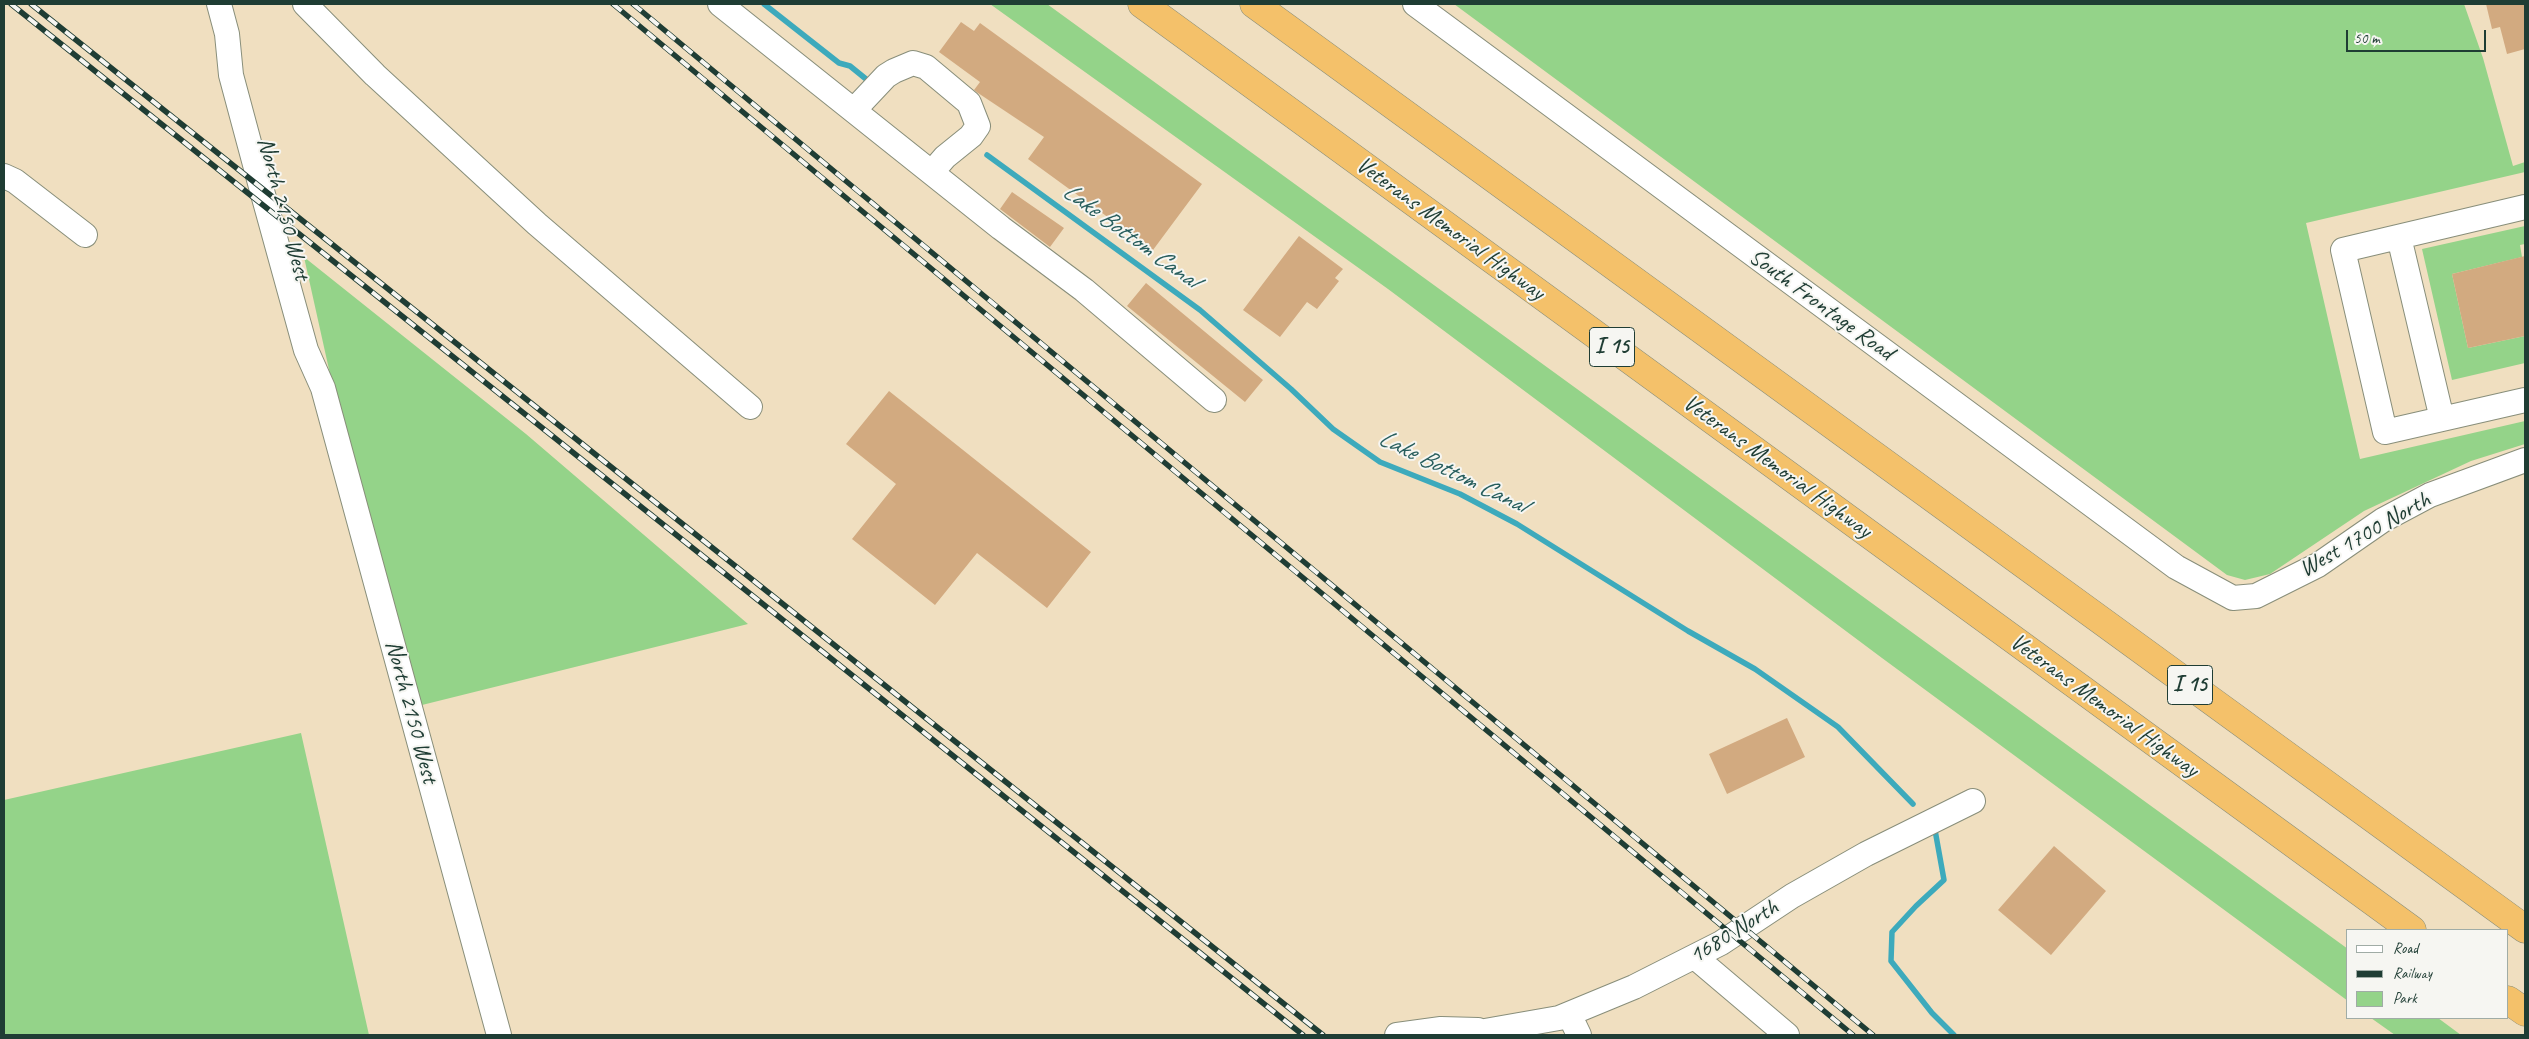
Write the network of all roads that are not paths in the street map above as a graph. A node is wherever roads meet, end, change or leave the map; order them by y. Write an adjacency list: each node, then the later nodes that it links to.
1 (219, 4): 27 (street, North 2150 West)
2 (305, 4): 15 (street)
3 (720, 4): 7 (street)
4 (1142, 4): 20 (highway, Veterans Memorial Highway / I 15)
5 (1254, 4): 21 (highway, I 15)
6 (1415, 4): 18 (street, South Frontage Road)
7 (854, 110): 8 (street); 8 (street)
8 (932, 172): 13 (street)
9 (4, 176): 11 (street)
10 (2525, 207): 12 (street)
11 (85, 235)
12 (2399, 237): 16 (street); 16 (street)
13 (1214, 400)
14 (2525, 400): 16 (street)
15 (750, 407)
16 (2442, 419)
17 (2525, 460): 18 (street, West 1700 North)
18 (2233, 598)
19 (1973, 801): 22 (street, 1680 North)
20 (2411, 929)
21 (2525, 929)
22 (1695, 957): 25 (street, 1680 North); 30 (street)
23 (2509, 1001): 24 (highway)
24 (2525, 1012)
25 (1569, 1014): 26 (street, 1680 North); 29 (street)
26 (1472, 1033): 28 (street, 1680 North)
27 (500, 1035)
28 (1398, 1035)
29 (1579, 1035)
30 (1787, 1035)

